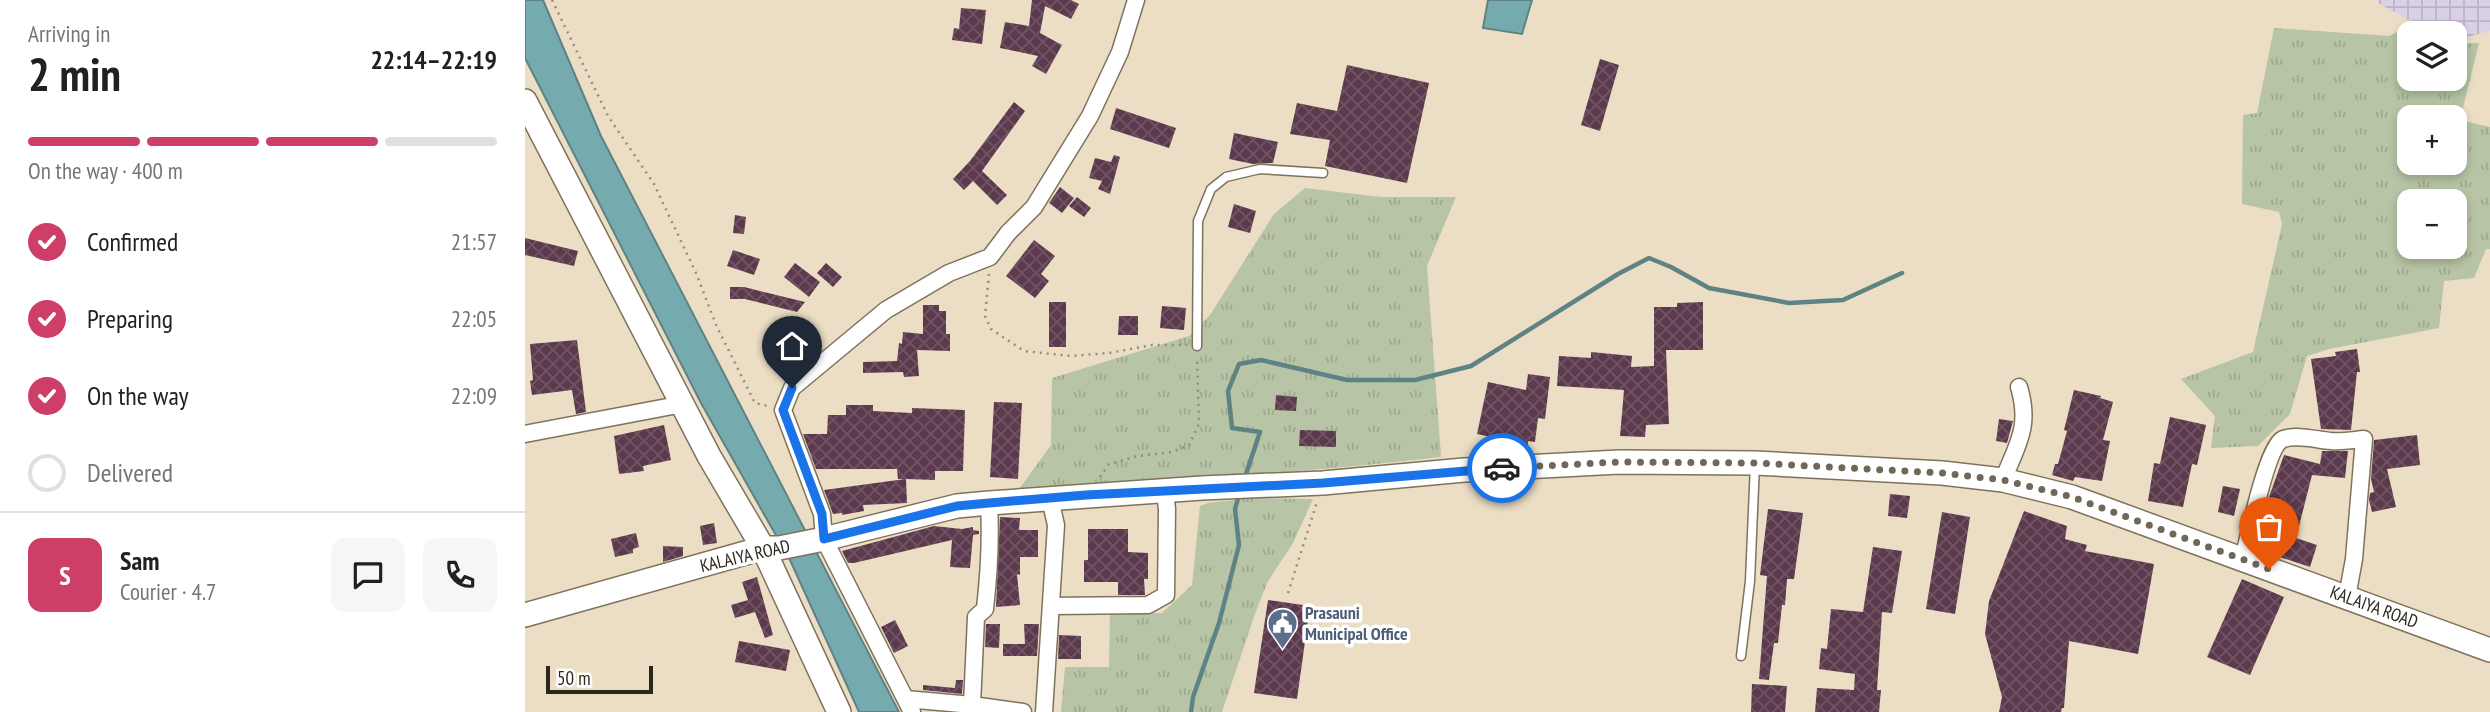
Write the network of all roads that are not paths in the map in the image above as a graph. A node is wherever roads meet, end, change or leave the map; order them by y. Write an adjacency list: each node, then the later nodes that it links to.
1 (1136, 0): 13 (street)
2 (525, 101): 6 (main road)
3 (1323, 173): 4 (lane)
4 (1197, 346)
5 (2019, 387): 9 (street)
6 (683, 404): 7 (street); 14 (main road)
7 (525, 434)
8 (1755, 463): 9 (main road, KALAIYA ROAD); 10 (main road, KALAIYA ROAD); 20 (lane)
9 (2003, 480): 15 (main road, KALAIYA ROAD)
10 (1165, 492): 11 (main road, KALAIYA ROAD); 17 (street)
11 (1050, 499): 12 (main road, KALAIYA ROAD); 17 (street)
12 (989, 503): 13 (main road, KALAIYA ROAD); 21 (street)
13 (824, 539): 14 (main road, KALAIYA ROAD); 22 (street)
14 (771, 548): 18 (main road, KALAIYA ROAD); 23 (main road)
15 (2243, 560): 16 (main road, KALAIYA ROAD); 16 (street)
16 (2347, 597): 19 (main road, KALAIYA ROAD)
17 (1051, 606): 25 (street)
18 (525, 615)
19 (2490, 650)
20 (1741, 656)
21 (972, 705): 22 (street); 24 (street)
22 (909, 706)
23 (839, 712)
24 (1023, 712)
25 (1044, 712)

